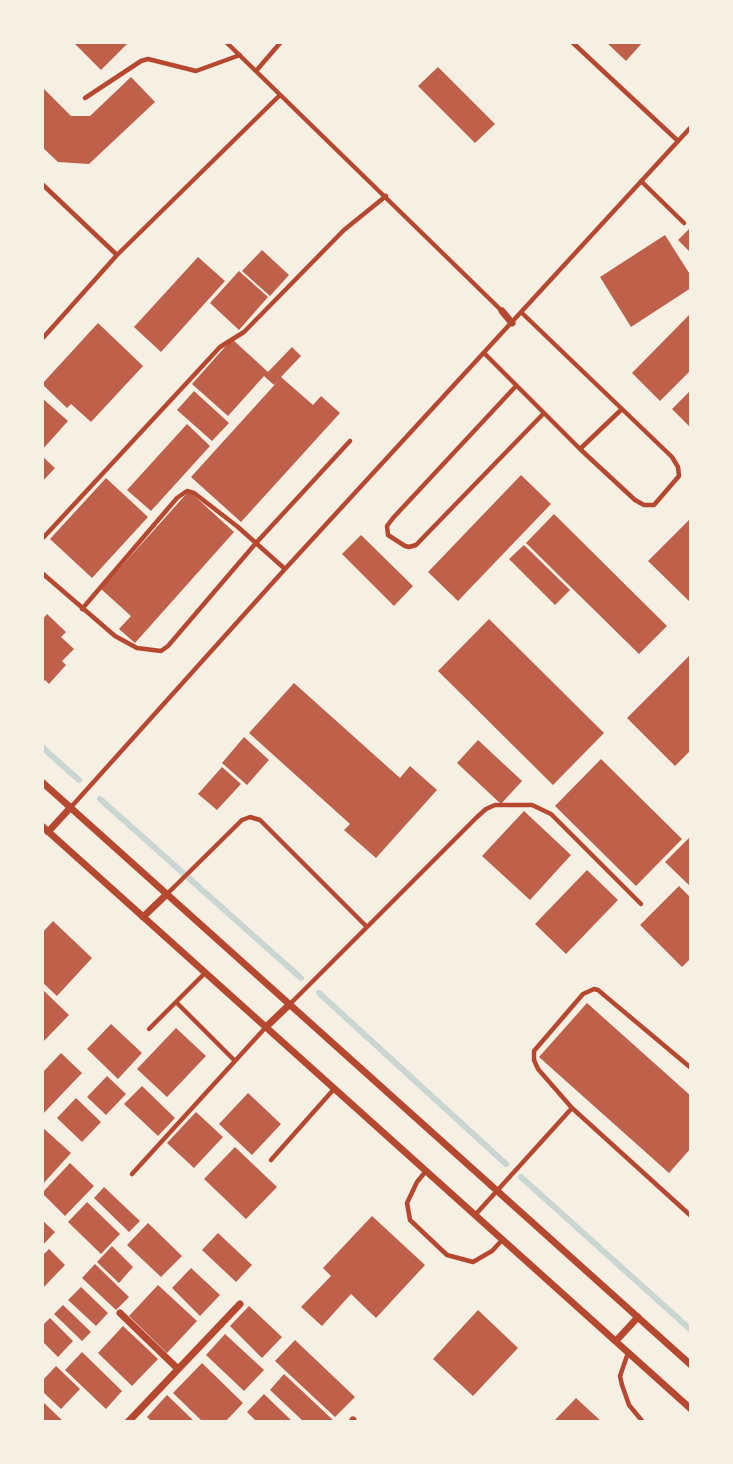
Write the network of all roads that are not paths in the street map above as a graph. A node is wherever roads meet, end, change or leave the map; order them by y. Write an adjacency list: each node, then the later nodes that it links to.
1 (226, 42): 4 (lane)
2 (281, 42): 5 (lane)
3 (572, 42): 9 (lane)
4 (240, 55): 5 (lane); 7 (lane)
5 (256, 71): 6 (lane)
6 (280, 95): 12 (lane); 14 (lane)
7 (85, 98)
8 (691, 127): 9 (lane)
9 (678, 141): 10 (lane)
10 (641, 181): 13 (lane); 16 (lane)
11 (42, 184): 14 (lane)
12 (386, 196): 15 (lane); 25 (lane)
13 (684, 223)
14 (117, 256): 18 (lane)
15 (502, 311): 17 (street)
16 (522, 313): 17 (lane); 21 (lane)
17 (512, 323): 19 (lane)
18 (42, 339)
19 (484, 353): 20 (lane); 27 (lane)
20 (516, 386): 22 (lane); 22 (lane)
21 (622, 409): 24 (lane); 24 (lane)
22 (544, 413): 24 (lane)
23 (350, 441): 26 (lane)
24 (580, 449)
25 (42, 539)
26 (256, 543): 27 (lane); 29 (lane); 29 (lane)
27 (285, 569): 31 (lane)
28 (42, 573): 29 (lane)
29 (82, 609)
30 (42, 782): 31 (street)
31 (71, 807): 32 (street); 33 (street)
32 (45, 829): 35 (street)
33 (167, 894): 35 (street); 36 (lane); 39 (street)
34 (641, 904): 36 (lane)
35 (143, 917): 37 (street)
36 (366, 926): 39 (lane)
37 (205, 972): 38 (lane); 40 (street)
38 (176, 1002): 41 (lane); 42 (lane)
39 (290, 1003): 40 (street); 49 (street)
40 (267, 1027): 42 (lane); 44 (street)
41 (149, 1029)
42 (235, 1061): 48 (lane)
43 (691, 1068): 45 (lane)
44 (335, 1089): 46 (lane); 47 (street)
45 (572, 1108): 49 (lane); 51 (lane)
46 (271, 1160)
47 (426, 1171): 50 (street); 52 (lane)
48 (132, 1174)
49 (498, 1191): 50 (lane); 55 (street)
50 (476, 1214): 52 (street)
51 (691, 1216)
52 (503, 1239): 56 (street)
53 (240, 1304): 59 (street)
54 (120, 1313): 59 (street)
55 (638, 1317): 56 (street); 58 (street)
56 (616, 1341): 57 (street)
57 (628, 1352): 60 (street); 62 (lane)
58 (691, 1364)
59 (178, 1369): 61 (street)
60 (691, 1409)
61 (128, 1422)
62 (643, 1422)

